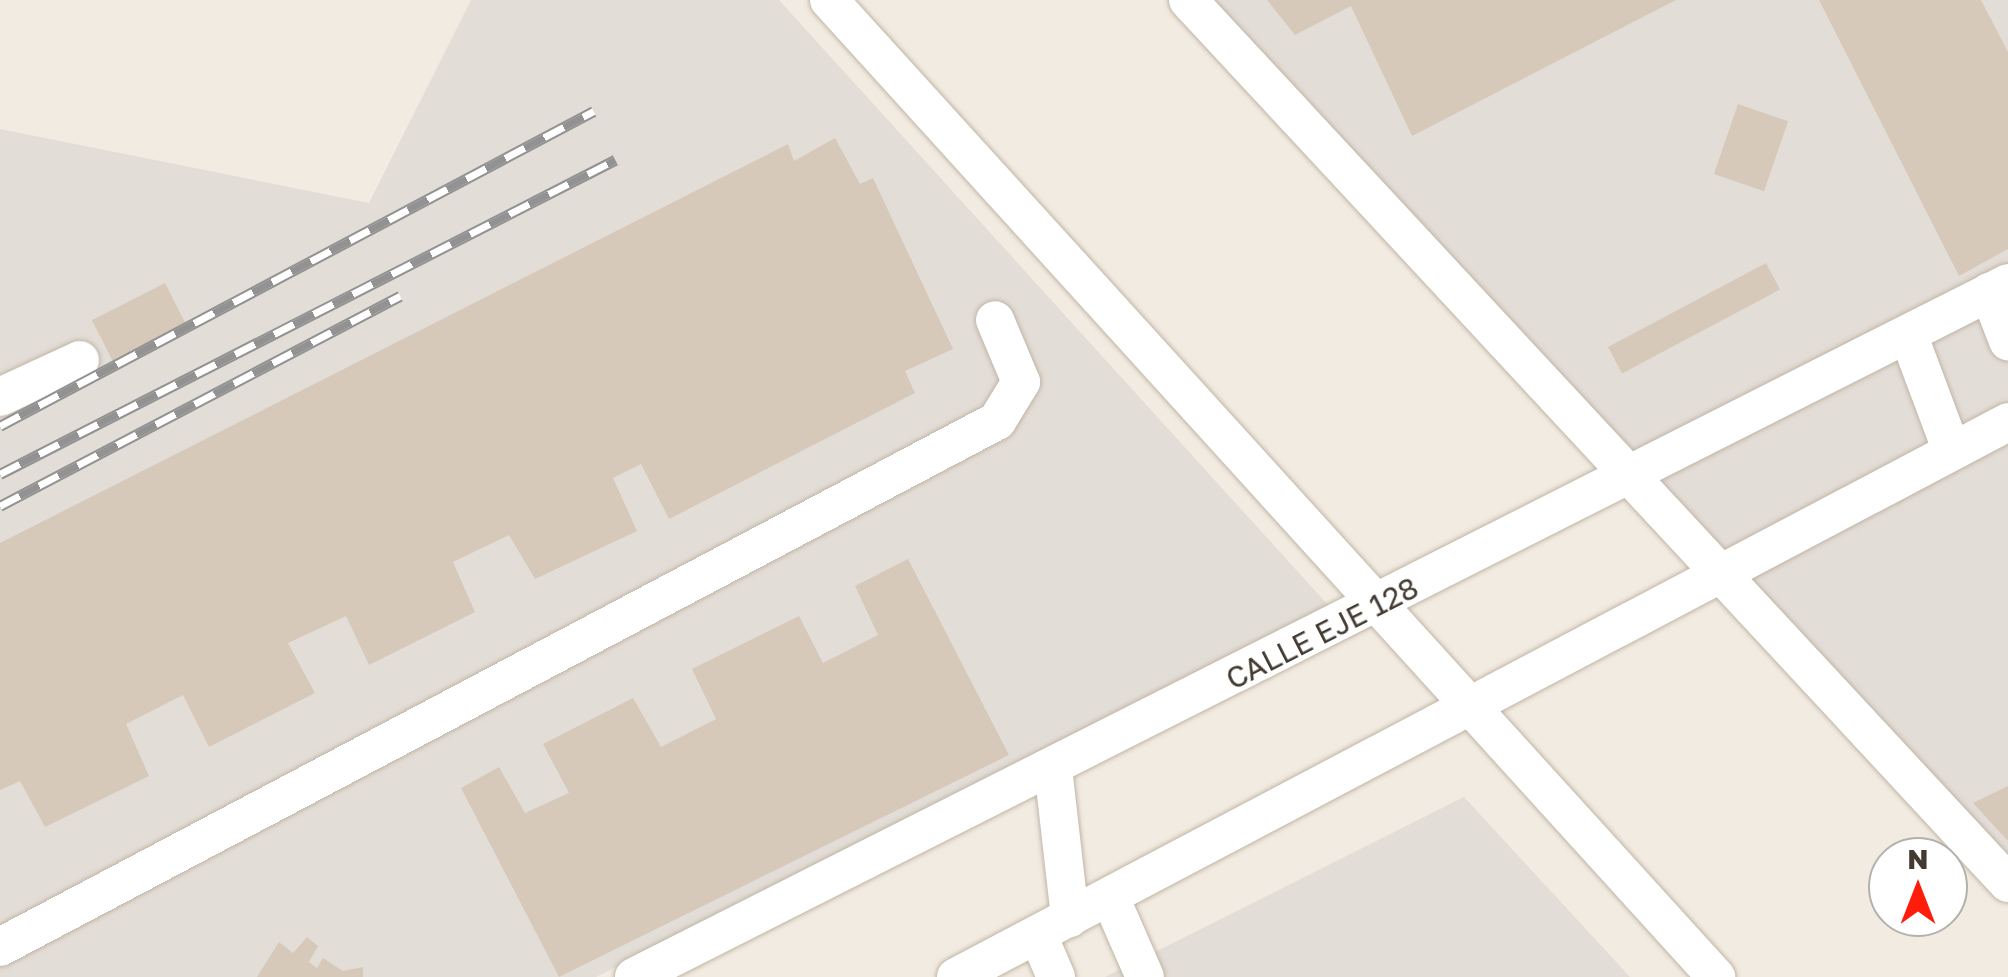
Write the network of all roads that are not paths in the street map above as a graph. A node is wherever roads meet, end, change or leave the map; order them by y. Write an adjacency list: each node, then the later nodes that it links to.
1 (829, 0): 13 (street)
2 (1188, 0): 11 (street)
3 (1999, 288): 5 (street, CALLE EJE 128); 6 (street)
4 (995, 320): 19 (street)
5 (1908, 334): 10 (street); 11 (street, CALLE EJE 128)
6 (2008, 341)
7 (80, 360): 8 (street)
8 (0, 398)
9 (2008, 422): 10 (street)
10 (1951, 448): 12 (street)
11 (1631, 475): 12 (street); 13 (street, CALLE EJE 128)
12 (1722, 571): 14 (street); 16 (street)
13 (1378, 605): 14 (street); 15 (street, CALLE EJE 128)
14 (1466, 708): 17 (street); 24 (street)
15 (1053, 768): 18 (street); 20 (street, CALLE EJE 128)
16 (2008, 883)
17 (1110, 897): 18 (street); 23 (street)
18 (1054, 927): 21 (street); 22 (street)
19 (0, 947)
20 (634, 977)
21 (956, 977)
22 (1056, 977)
23 (1146, 977)
24 (1716, 977)

